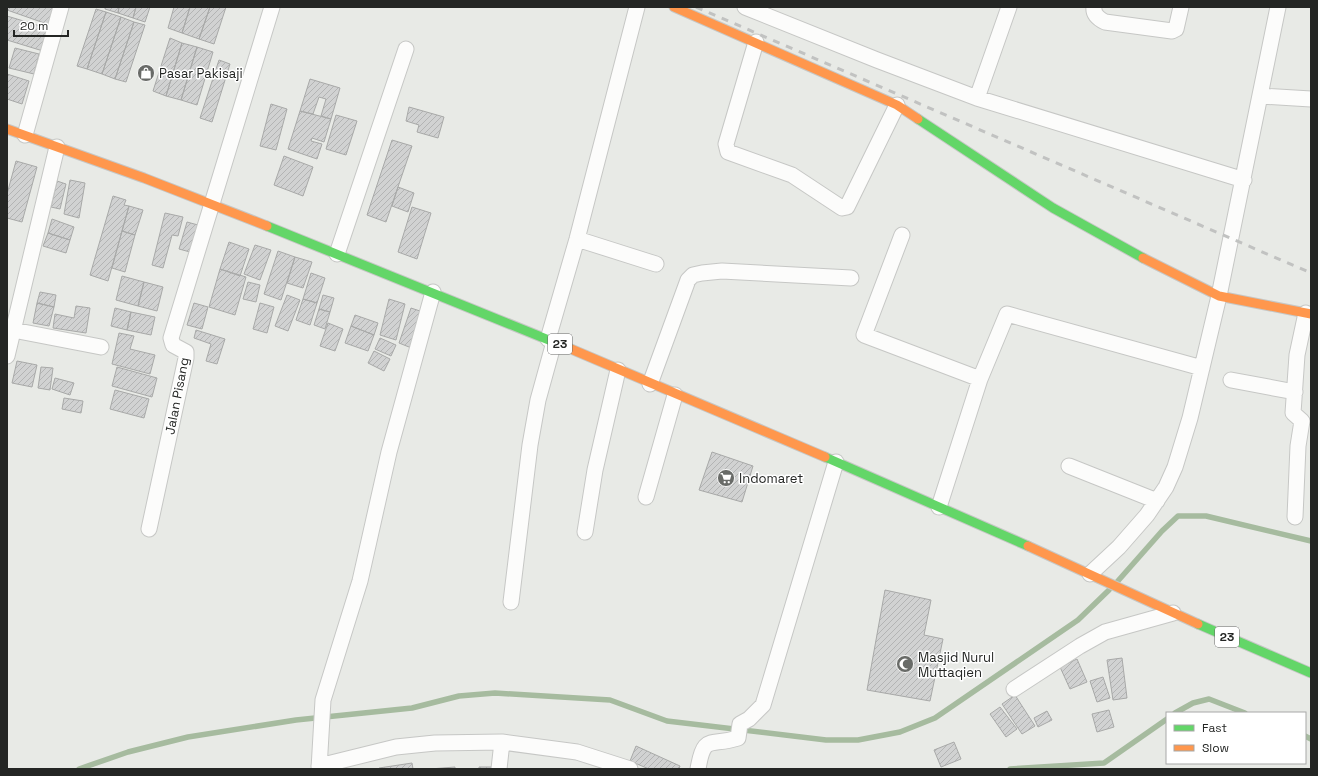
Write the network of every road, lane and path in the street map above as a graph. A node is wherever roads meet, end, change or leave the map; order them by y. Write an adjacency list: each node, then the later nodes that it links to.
1 (61, 7): 17 (street)
2 (272, 7): 20 (street)
3 (637, 7): 22 (street)
4 (674, 7): 10 (main road)
5 (745, 7): 13 (street)
6 (1009, 7): 13 (street)
7 (1094, 7): 8 (street)
8 (1180, 7)
9 (1278, 7): 12 (street)
10 (756, 42): 15 (main road); 15 (street)
11 (406, 49): 23 (street)
12 (1260, 96): 14 (street); 19 (street)
13 (978, 98): 19 (street)
14 (1311, 99)
15 (897, 105): 27 (main road)
16 (7, 129): 17 (main road, 23)
17 (25, 135): 18 (main road, 23)
18 (57, 147): 20 (main road, 23); 29 (street)
19 (1244, 180): 27 (street)
20 (212, 204): 23 (main road, 23); 46 (street, Jalan Pisang)
21 (902, 235): 35 (street)
22 (577, 239): 24 (street); 30 (street)
23 (337, 254): 26 (main road, 23)
24 (656, 264)
25 (851, 278): 37 (street)
26 (433, 292): 30 (main road, 23); 54 (street)
27 (1219, 296): 28 (main road); 33 (street)
28 (1308, 314): 38 (street)
29 (13, 330): 31 (street); 32 (street)
30 (551, 340): 34 (main road, 23); 49 (street)
31 (101, 347)
32 (7, 356)
33 (1202, 368): 35 (street); 43 (street)
34 (618, 370): 37 (main road, 23); 47 (street)
35 (980, 379): 44 (street)
36 (1231, 380): 38 (street)
37 (650, 384): 39 (main road, 23)
38 (1295, 392): 45 (street)
39 (675, 394): 40 (main road, 23); 42 (street)
40 (836, 462): 44 (main road, 23); 57 (street)
41 (1069, 466): 43 (street)
42 (646, 497)
43 (1157, 501): 48 (street)
44 (939, 507): 48 (main road, 23)
45 (1295, 517)
46 (148, 528)
47 (585, 532)
48 (1090, 574): 50 (main road, 23)
49 (511, 602)
50 (1173, 613): 51 (main road, 23); 52 (street)
51 (1311, 673)
52 (1014, 689)
53 (502, 742): 54 (street); 55 (street); 56 (street)
54 (319, 766)
55 (499, 769)
56 (630, 769)
57 (698, 769)

